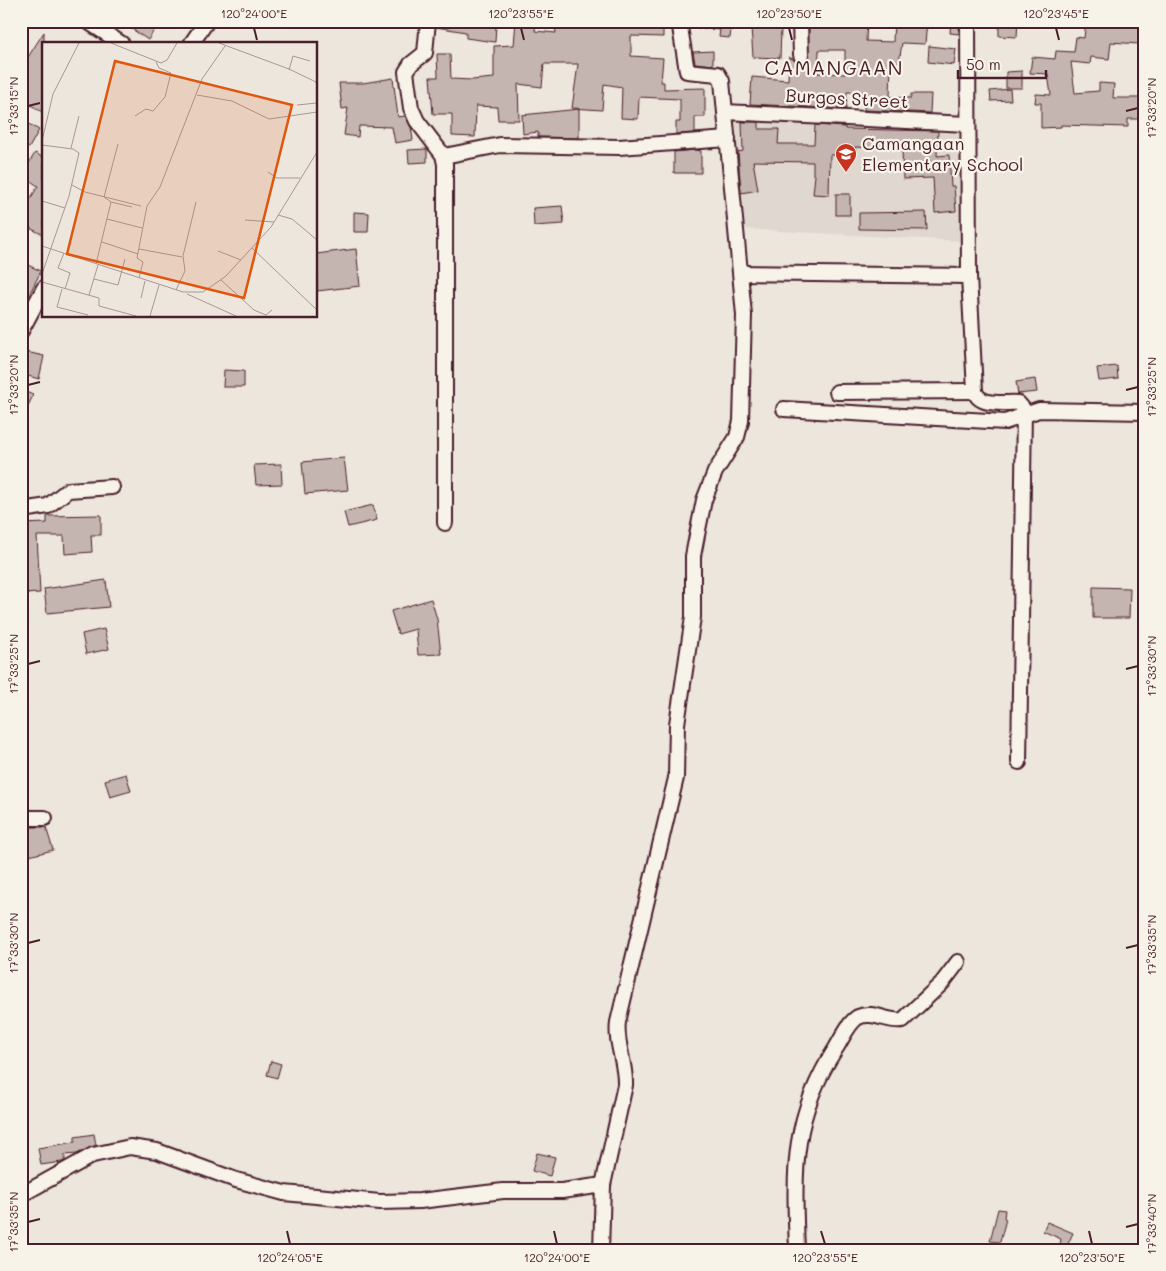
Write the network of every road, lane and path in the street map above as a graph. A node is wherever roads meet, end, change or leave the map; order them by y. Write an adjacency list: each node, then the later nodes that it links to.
1 (87, 21): 7 (street)
2 (207, 21): 8 (street)
3 (428, 21): 13 (street)
4 (679, 21): 10 (street)
5 (800, 21): 9 (street)
6 (968, 21): 11 (street)
7 (119, 42)
8 (192, 42)
9 (801, 55)
10 (726, 112): 11 (street, Burgos Street); 12 (street)
11 (967, 124): 15 (street)
12 (728, 139): 13 (street); 14 (street)
13 (444, 156): 25 (street)
14 (741, 273): 15 (street); 30 (street)
15 (970, 276): 18 (street)
16 (42, 291): 17 (street)
17 (23, 324)
18 (975, 391): 19 (street); 22 (street)
19 (837, 392)
20 (784, 409): 22 (street)
21 (1145, 412): 22 (street)
22 (1024, 416): 26 (street)
23 (112, 487): 24 (street)
24 (21, 510)
25 (445, 523)
26 (1019, 762)
27 (21, 818): 28 (street)
28 (45, 818)
29 (958, 962): 33 (street)
30 (603, 1184): 31 (street); 32 (street)
31 (21, 1195)
32 (601, 1250)
33 (797, 1250)

